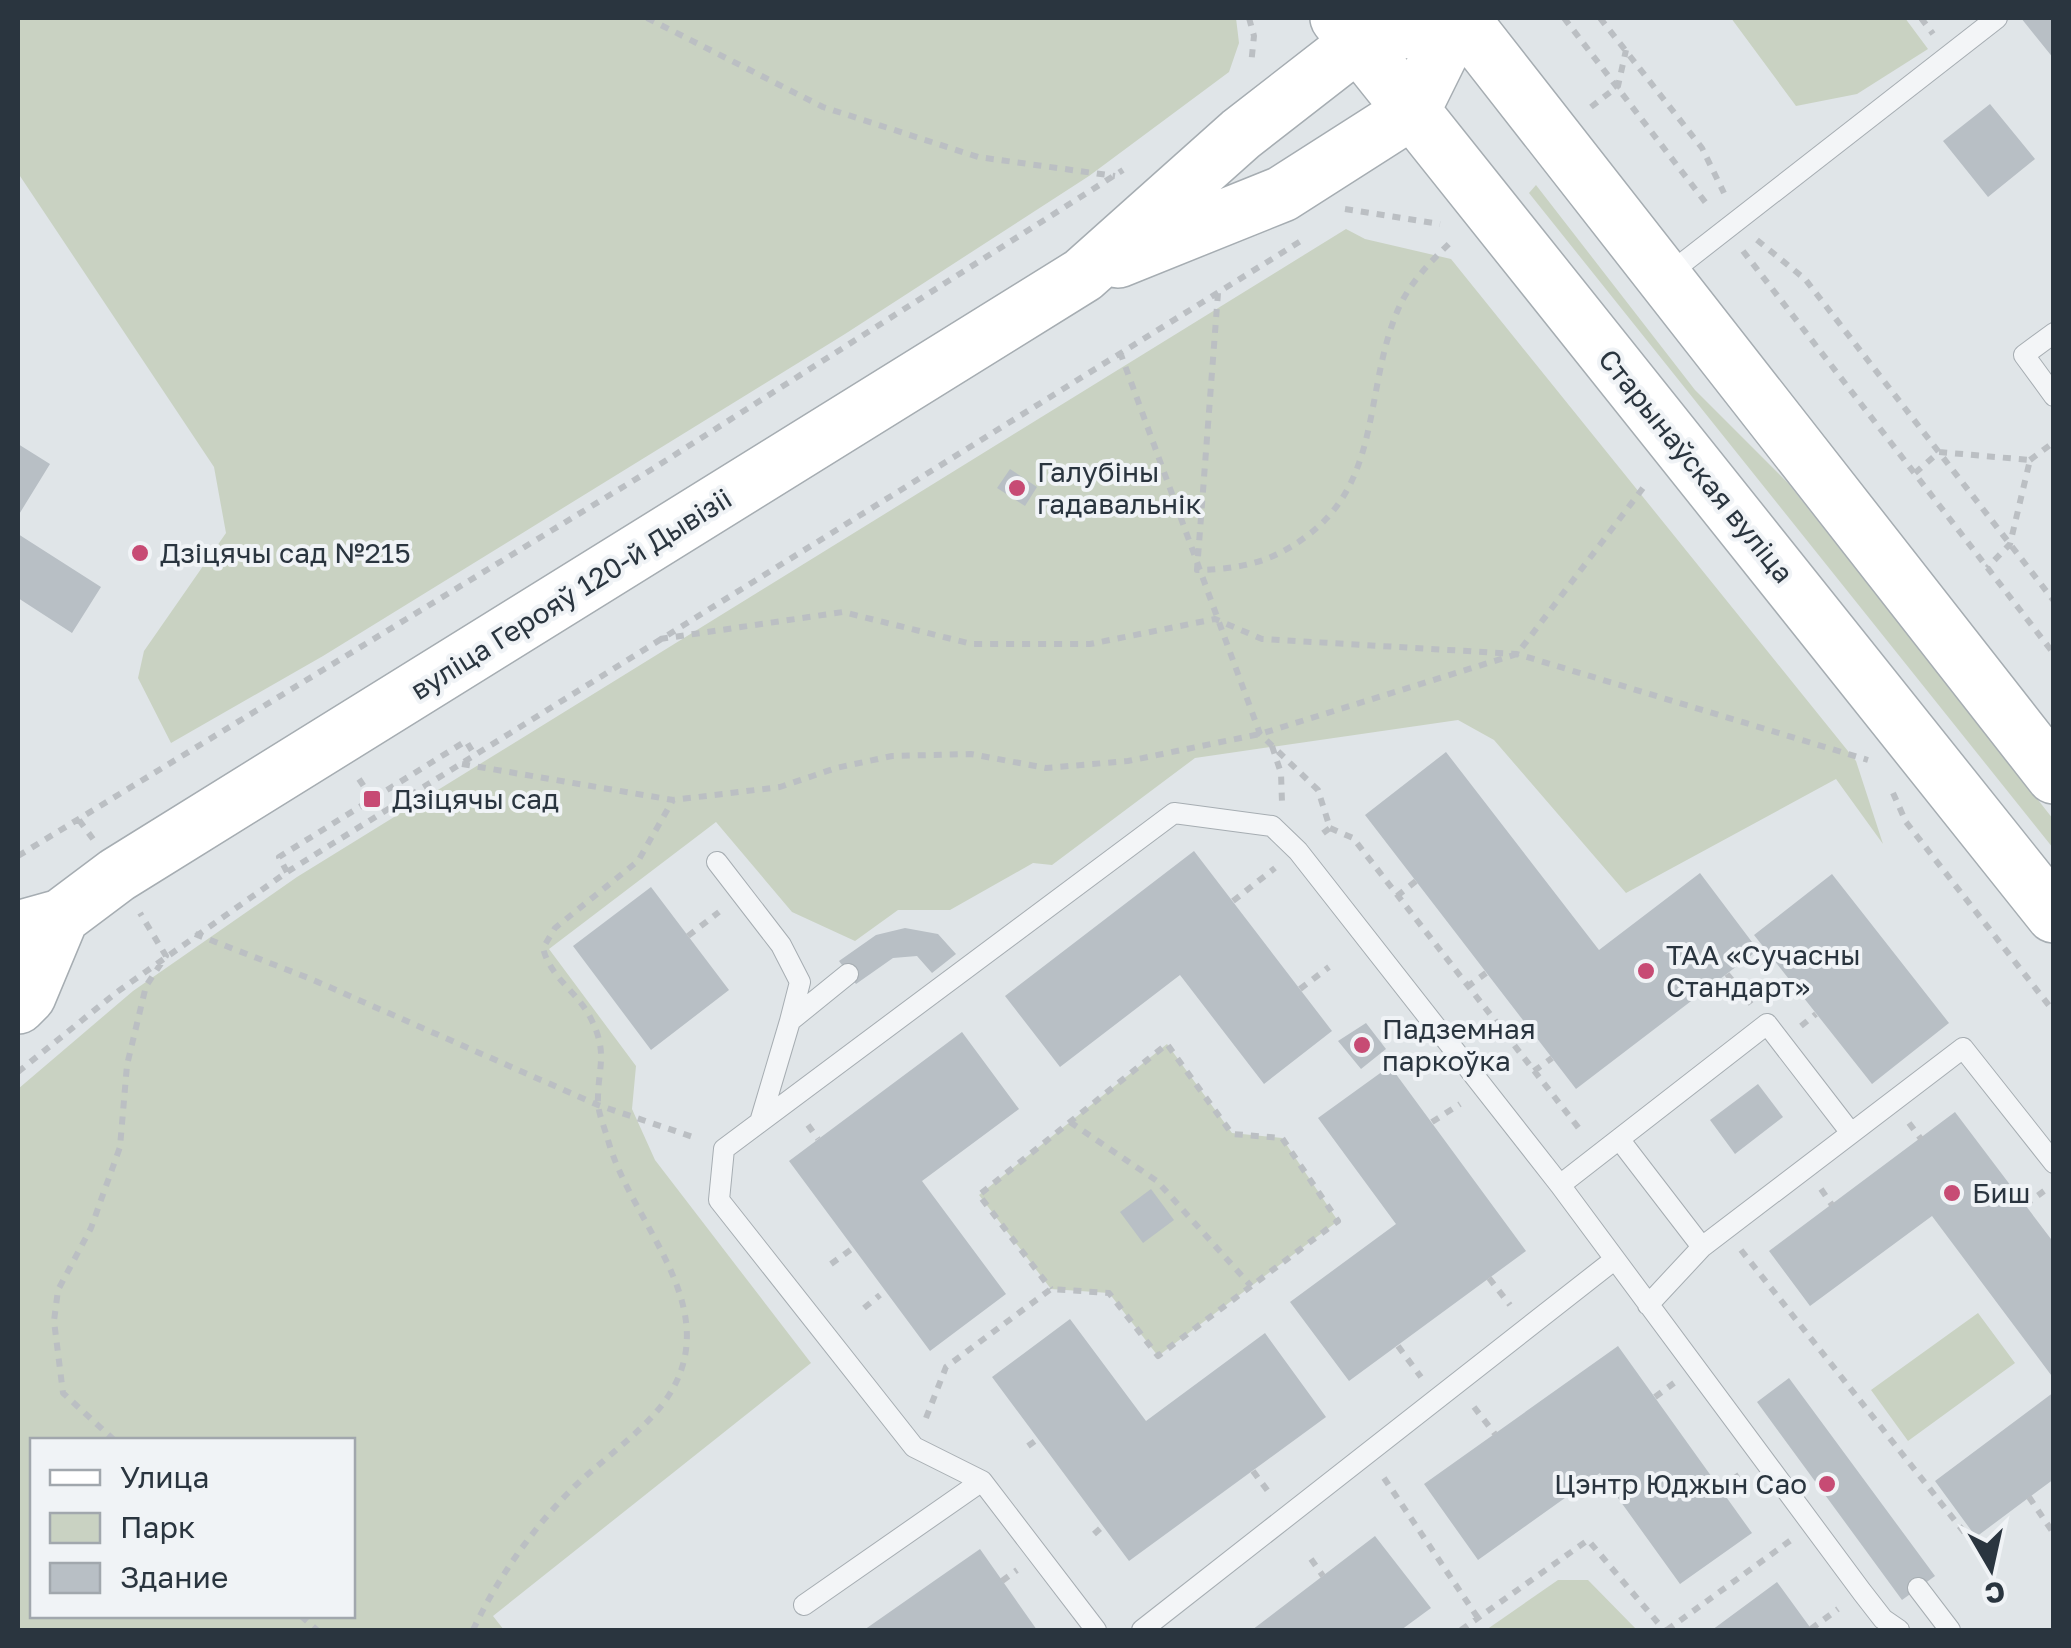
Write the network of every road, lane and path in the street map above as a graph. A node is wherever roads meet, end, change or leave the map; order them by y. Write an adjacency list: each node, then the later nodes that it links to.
1 (647, 18): 14 (path)
2 (1249, 18): 11 (path)
3 (1450, 18): 8 (street)
4 (1460, 18): 12 (street); 25 (street)
5 (1564, 18): 10 (path)
6 (1600, 18): 9 (path)
7 (1997, 18): 25 (lane)
8 (1348, 30): 11 (street, вуліца Герояў 120-й Дывізіі); 12 (street, Старынаўская вуліца)
9 (1626, 50): 10 (path); 16 (path)
10 (1618, 86): 17 (path)
11 (1277, 106): 24 (street, вуліца Герояў 120-й Дывізіі)
12 (1412, 111): 15 (street, вуліца Герояў 120-й Дывізіі); 65 (street, Старынаўская вуліца)
13 (1131, 164): 14 (path)
14 (1116, 176): 57 (path)
15 (1334, 191): 18 (path); 21 (path); 24 (street, вуліца Герояў 120-й Дывізіі)
16 (1729, 202)
17 (1714, 214)
18 (1331, 222)
19 (1315, 232): 26 (path)
20 (1753, 236): 31 (path)
21 (1453, 240): 23 (path); 39 (path)
22 (1740, 247): 34 (path)
23 (1465, 255)
24 (1083, 275): 66 (street, вуліца Герояў 120-й Дывізіі)
25 (1665, 278): 50 (street)
26 (1218, 292): 28 (path); 39 (path)
27 (2054, 333): 29 (lane)
28 (1120, 352): 39 (path); 42 (path)
29 (2054, 396)
30 (2054, 442): 32 (path)
31 (1939, 452): 32 (path); 34 (path); 37 (path)
32 (2030, 460): 37 (path)
33 (1634, 469): 35 (path)
34 (1915, 473): 38 (path)
35 (1646, 484): 36 (path); 43 (path)
36 (1658, 499)
37 (2010, 544): 38 (path); 40 (path)
38 (1987, 568): 44 (path)
39 (1198, 570): 41 (path)
40 (2054, 600)
41 (1215, 619): 42 (path); 43 (path); 45 (path)
42 (654, 640): 48 (path)
43 (1517, 654): 45 (path); 47 (path)
44 (2054, 654)
45 (1260, 734): 46 (path); 53 (path)
46 (1272, 746): 52 (path); 54 (path)
47 (1867, 749)
48 (474, 754): 49 (path); 60 (path)
49 (460, 763): 53 (path); 60 (path)
50 (2054, 776)
51 (1886, 778): 75 (path)
52 (1318, 790)
53 (673, 800): 81 (path)
54 (1272, 826): 83 (lane); 93 (lane)
55 (1330, 828): 63 (path)
56 (18, 844): 57 (path)
57 (30, 848): 58 (path)
58 (18, 856)
59 (717, 862): 76 (lane)
60 (287, 872): 67 (path)
61 (1416, 881): 63 (path)
62 (1258, 882): 64 (path)
63 (1396, 896): 72 (path)
64 (1233, 901)
65 (2054, 915)
66 (37, 917): 74 (street, вуліца Герояў 120-й Дывізіі)
67 (195, 934): 68 (path); 81 (path)
68 (166, 956): 79 (path); 107 (path)
69 (1329, 967): 73 (path)
70 (1486, 973): 72 (path)
71 (848, 974): 76 (lane)
72 (1468, 987): 78 (path)
73 (1300, 989)
74 (18, 1006)
75 (2054, 1012)
76 (790, 1021): 83 (lane)
77 (1552, 1058): 78 (path)
78 (1534, 1071): 88 (path)
79 (18, 1072)
80 (1460, 1104): 85 (path)
81 (598, 1105): 82 (path); 126 (path)
82 (635, 1116)
83 (760, 1122): 110 (lane)
84 (1070, 1122): 100 (path); 100 (path); 101 (path)
85 (1432, 1122)
86 (808, 1125): 89 (path)
87 (1851, 1133): 90 (lane); 91 (lane); 95 (lane)
88 (1585, 1136)
89 (818, 1139)
90 (1619, 1139): 93 (lane); 96 (lane)
91 (2054, 1164)
92 (2054, 1184): 94 (path)
93 (1560, 1185): 98 (lane)
94 (2025, 1205)
95 (1728, 1228): 96 (lane); 121 (path)
96 (1702, 1247): 103 (lane)
97 (853, 1248): 99 (path)
98 (1614, 1260): 103 (lane); 111 (lane)
99 (831, 1264)
100 (1251, 1286): 101 (path)
101 (1051, 1289): 110 (path)
102 (880, 1294): 104 (path)
103 (1648, 1305): 131 (lane)
104 (864, 1308)
105 (1680, 1379): 106 (path)
106 (1655, 1397)
107 (112, 1438)
108 (1038, 1438): 109 (path)
109 (1028, 1446)
110 (914, 1447): 113 (lane)
111 (1367, 1452): 125 (path); 128 (lane)
112 (1747, 1469): 114 (path)
113 (982, 1481): 124 (lane); 127 (lane)
114 (1720, 1488)
115 (2030, 1497): 118 (path)
116 (1103, 1526): 117 (path)
117 (1094, 1534)
118 (2054, 1534)
119 (1796, 1536): 130 (path)
120 (1311, 1559): 122 (path)
121 (1994, 1570)
122 (1323, 1576)
123 (1918, 1588): 132 (lane)
124 (804, 1605)
125 (1478, 1618): 129 (path); 130 (path)
126 (473, 1630)
127 (1096, 1630)
128 (1142, 1630)
129 (1461, 1630)
130 (1666, 1630)
131 (1899, 1630)
132 (1950, 1630)

